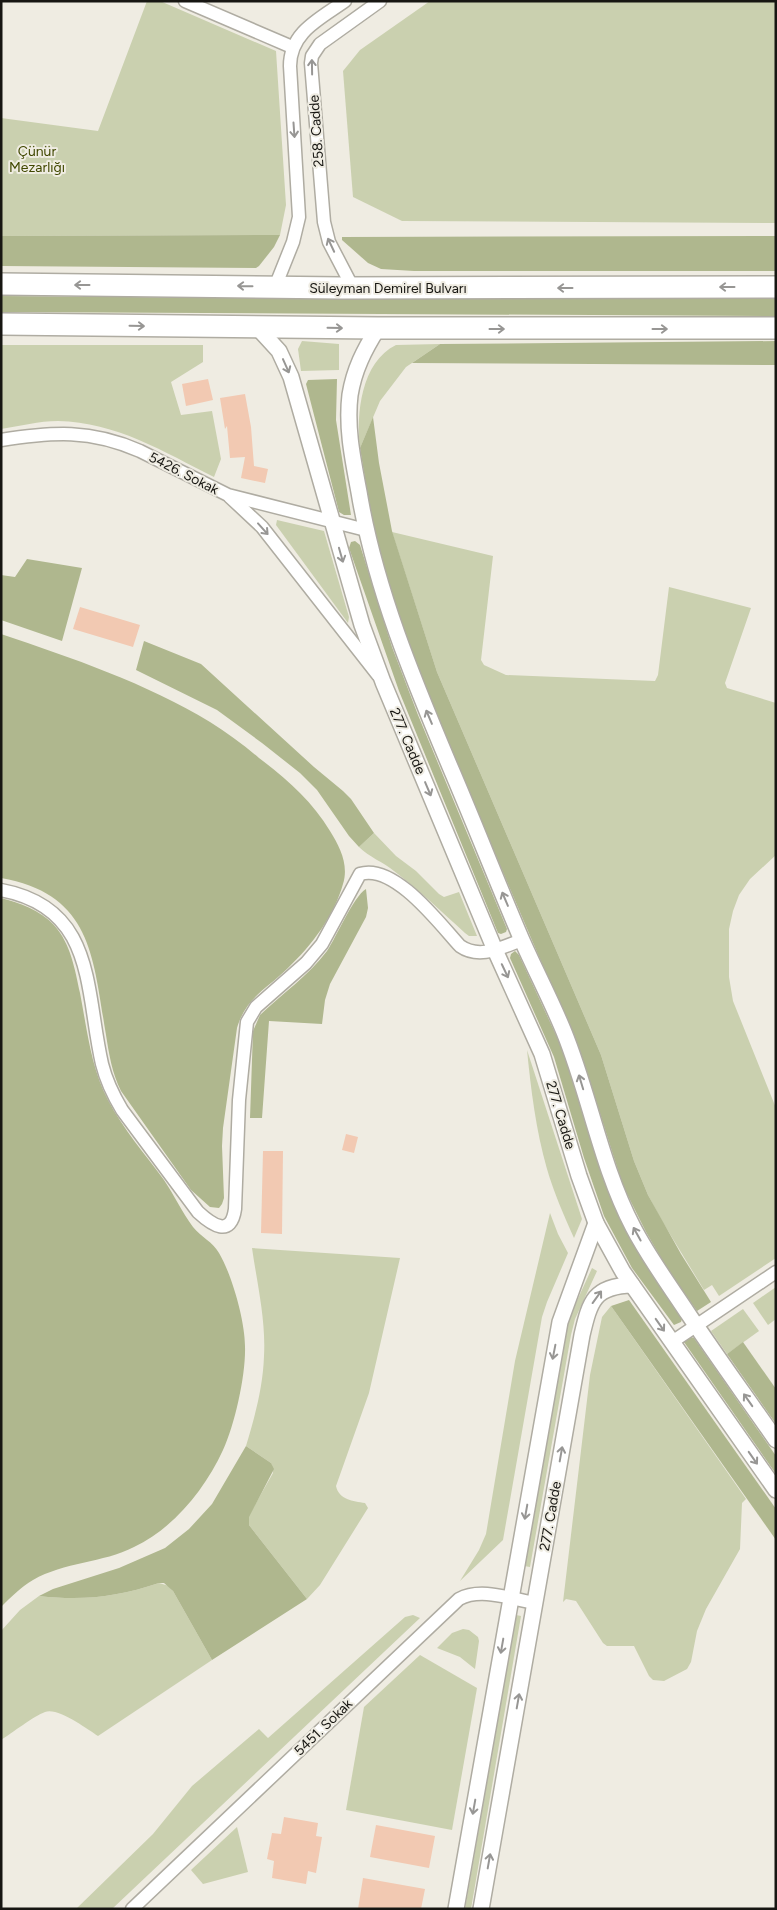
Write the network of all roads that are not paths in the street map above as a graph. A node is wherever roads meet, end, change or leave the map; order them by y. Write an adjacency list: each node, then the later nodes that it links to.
1 (185, 1): 4 (street)
2 (344, 1): 4 (street)
3 (380, 1): 8 (street, 258. Cadde, one-way to 3)
4 (292, 47): 6 (street, 258. Cadde, one-way to 6)
5 (1, 284): 6 (highway, Süleyman Demirel Bulvarı, one-way to 5)
6 (275, 287): 8 (highway, Süleyman Demirel Bulvarı)
7 (776, 287): 8 (highway, Süleyman Demirel Bulvarı, one-way to 8)
8 (353, 288)
9 (1, 324): 10 (highway, one-way to 10)
10 (257, 327): 11 (highway, one-way to 11); 15 (street, 277. Cadde, one-way to 15)
11 (378, 328): 12 (highway, one-way to 12); 16 (street, 277. Cadde)
12 (776, 328)
13 (1, 440): 14 (street, 5426. Sokak)
14 (228, 495): 15 (street, 5426. Sokak); 17 (street, one-way to 17)
15 (331, 521): 16 (street, 5426. Sokak); 17 (street, 277. Cadde, one-way to 17)
16 (366, 530): 19 (street, 277. Cadde, one-way to 16)
17 (383, 682): 20 (street, 277. Cadde, one-way to 20)
18 (1, 890): 20 (street)
19 (522, 940): 20 (street); 24 (street, 277. Cadde, one-way to 19)
20 (494, 950): 21 (street, 277. Cadde, one-way to 21)
21 (596, 1223): 23 (street, 277. Cadde); 28 (street, one-way to 28)
22 (776, 1272): 24 (street)
23 (632, 1285): 25 (street, one-way to 25); 29 (street, 277. Cadde, one-way to 23)
24 (697, 1327): 25 (street); 26 (street, 277. Cadde, one-way to 24)
25 (672, 1342): 27 (street, one-way to 27)
26 (776, 1440)
27 (776, 1490)
28 (510, 1598): 29 (street, 5451. Sokak); 30 (street, 5451. Sokak); 31 (street, one-way to 31)
29 (535, 1603): 32 (street, 277. Cadde, one-way to 29)
30 (132, 1909)
31 (456, 1909)
32 (481, 1909)

